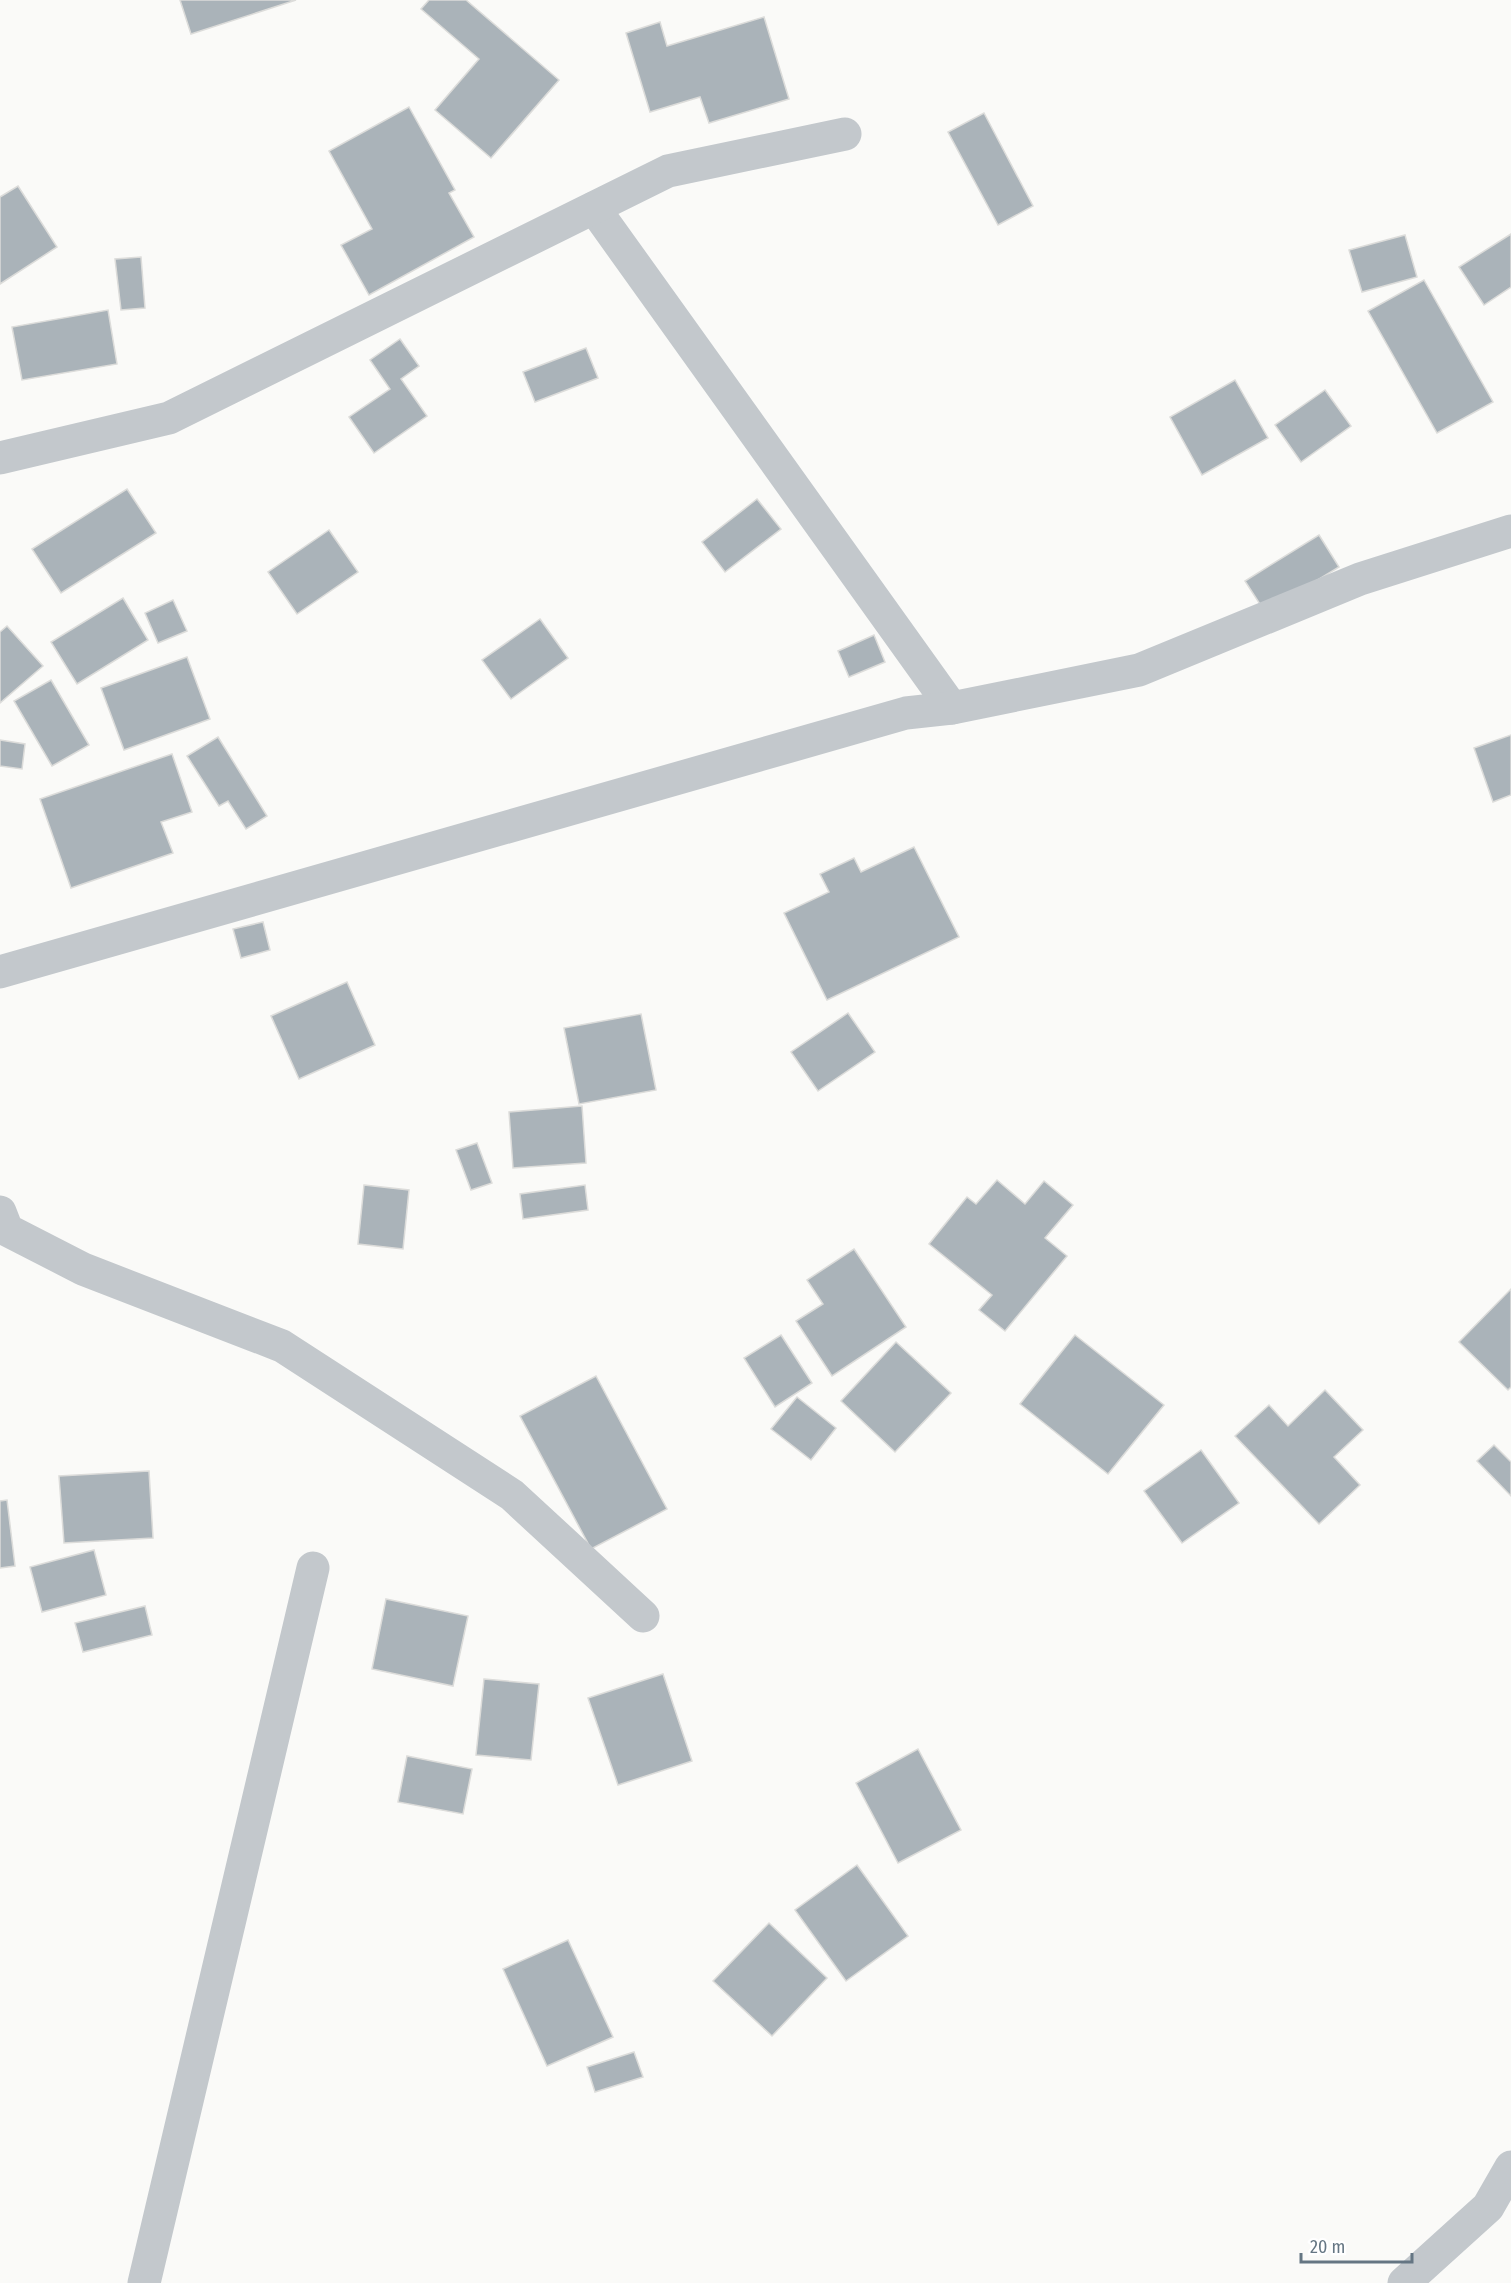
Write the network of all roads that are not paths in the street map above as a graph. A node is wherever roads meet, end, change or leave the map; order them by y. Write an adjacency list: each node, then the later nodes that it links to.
1 (845, 134): 2 (street)
2 (594, 208): 3 (street); 5 (street)
3 (0, 458)
4 (1511, 531): 5 (street)
5 (952, 708): 6 (street)
6 (0, 972)
7 (0, 1212): 9 (street)
8 (313, 1568): 11 (street)
9 (643, 1616)
10 (1511, 2167): 12 (street)
11 (144, 2283)
12 (1404, 2283)

